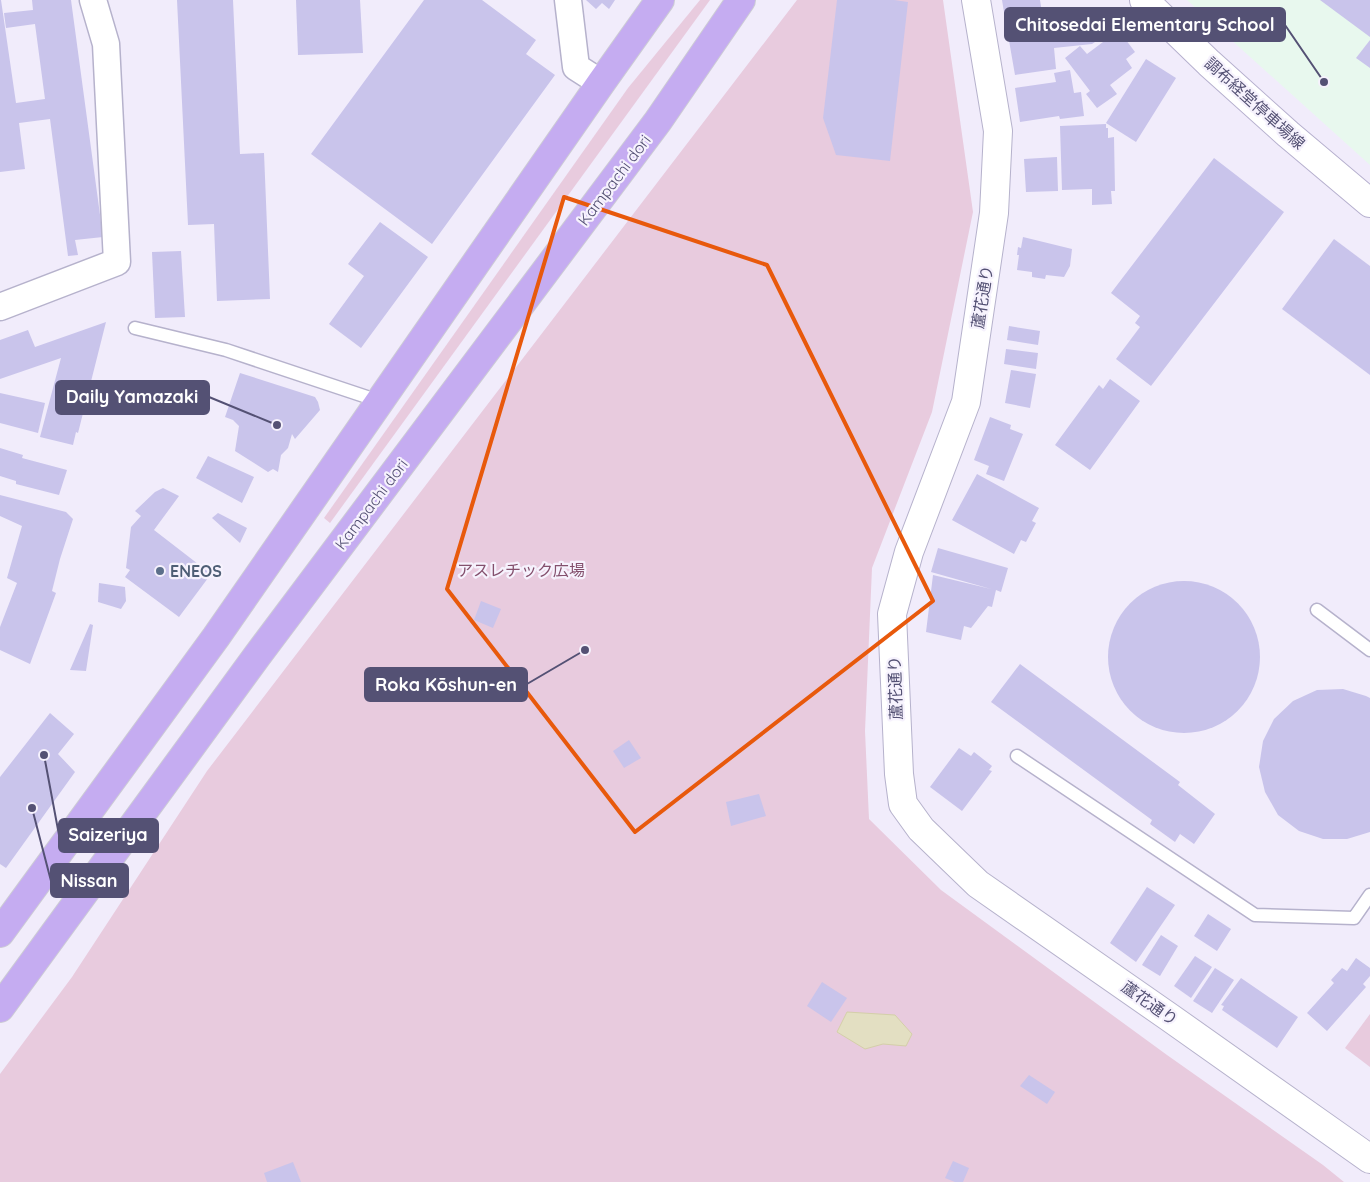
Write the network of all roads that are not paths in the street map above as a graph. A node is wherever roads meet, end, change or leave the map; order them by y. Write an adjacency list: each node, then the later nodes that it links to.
1 (93, 0): 9 (street)
2 (568, 0): 7 (street)
3 (660, 0): 7 (main road)
4 (741, 0): 17 (main road, Kampachi dori)
5 (976, 0): 18 (street, 蘆花通り)
6 (1144, 0): 8 (street, 調布経堂停車場線)
7 (601, 84): 11 (main road)
8 (1370, 203)
9 (0, 307)
10 (135, 328): 11 (lane)
11 (379, 401): 16 (main road)
12 (1317, 610): 13 (lane)
13 (1370, 650)
14 (1017, 756): 15 (lane)
15 (1368, 902)
16 (0, 933)
17 (0, 1008)
18 (1370, 1160)

